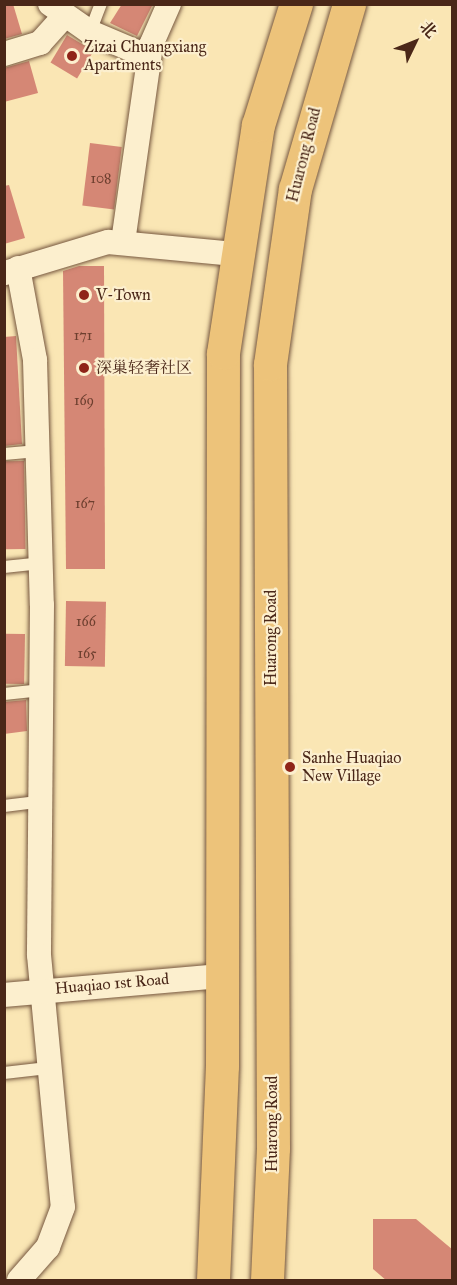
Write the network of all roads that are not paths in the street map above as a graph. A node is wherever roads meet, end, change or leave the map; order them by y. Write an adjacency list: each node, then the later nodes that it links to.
1 (101, 4): 6 (lane)
2 (169, 4): 9 (street)
3 (349, 4): 7 (main road, Huarong Road)
4 (57, 10): 6 (street); 8 (street)
5 (292, 15): 7 (main road); 11 (main road)
6 (90, 32): 9 (street)
7 (335, 41): 28 (main road, Huarong Road)
8 (4, 54)
9 (147, 65): 10 (street)
10 (123, 242): 11 (street); 12 (street)
11 (234, 254): 21 (main road)
12 (11, 270): 13 (street)
13 (38, 451): 14 (lane); 15 (street)
14 (4, 454)
15 (41, 563): 16 (lane); 17 (street)
16 (4, 567)
17 (42, 690): 18 (lane); 19 (street)
18 (4, 694)
19 (42, 801): 20 (lane); 22 (street)
20 (4, 806)
21 (220, 976): 22 (street, Huaqiao 1st Road); 27 (main road)
22 (43, 990): 23 (street, Huaqiao 1st Road); 24 (street)
23 (4, 995)
24 (48, 1068): 25 (lane); 26 (street)
25 (4, 1073)
26 (19, 1281)
27 (213, 1281)
28 (267, 1281)

